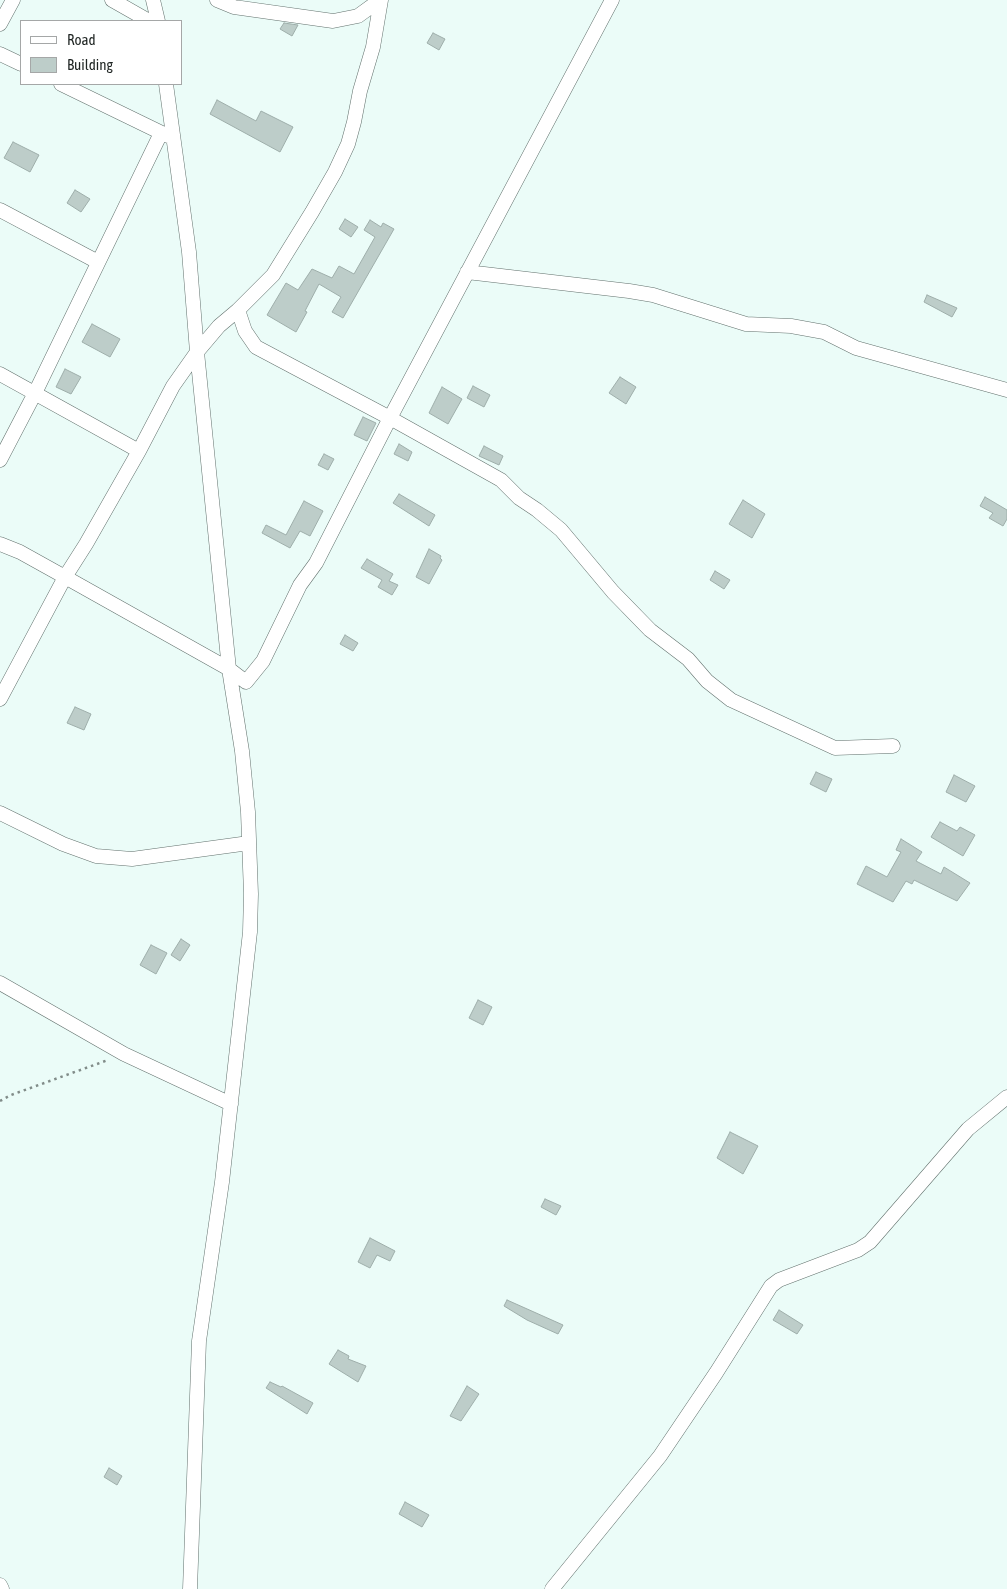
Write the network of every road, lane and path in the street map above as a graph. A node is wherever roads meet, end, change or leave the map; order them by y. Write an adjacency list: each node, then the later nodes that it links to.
1 (13, 0): 9 (street)
2 (112, 0): 7 (street)
3 (153, 0): 8 (street)
4 (217, 0): 5 (street)
5 (380, 0): 18 (street)
6 (612, 0): 17 (street)
7 (147, 20)
8 (158, 20)
9 (0, 24)
10 (0, 54): 11 (street)
11 (20, 64)
12 (63, 85): 14 (street)
13 (166, 85): 14 (street)
14 (167, 136): 16 (street); 19 (street)
15 (0, 210): 16 (street)
16 (98, 262): 22 (street)
17 (467, 272): 21 (street); 23 (street)
18 (238, 310): 19 (street); 23 (street)
19 (197, 352): 24 (street); 28 (street)
20 (0, 374): 22 (street)
21 (1007, 390)
22 (35, 393): 24 (street); 25 (street)
23 (390, 418): 28 (street); 30 (street)
24 (140, 451): 27 (street)
25 (0, 460)
26 (0, 544): 27 (street)
27 (66, 576): 28 (street); 29 (street)
28 (229, 669): 32 (street)
29 (0, 699)
30 (893, 746)
31 (0, 813): 32 (street)
32 (249, 843): 37 (street)
33 (0, 982): 34 (street)
34 (124, 1054): 36 (path); 37 (street)
35 (1007, 1097): 41 (street)
36 (0, 1101)
37 (231, 1104): 40 (street)
38 (0, 1585): 39 (street)
39 (2, 1589)
40 (190, 1589)
41 (552, 1589)

